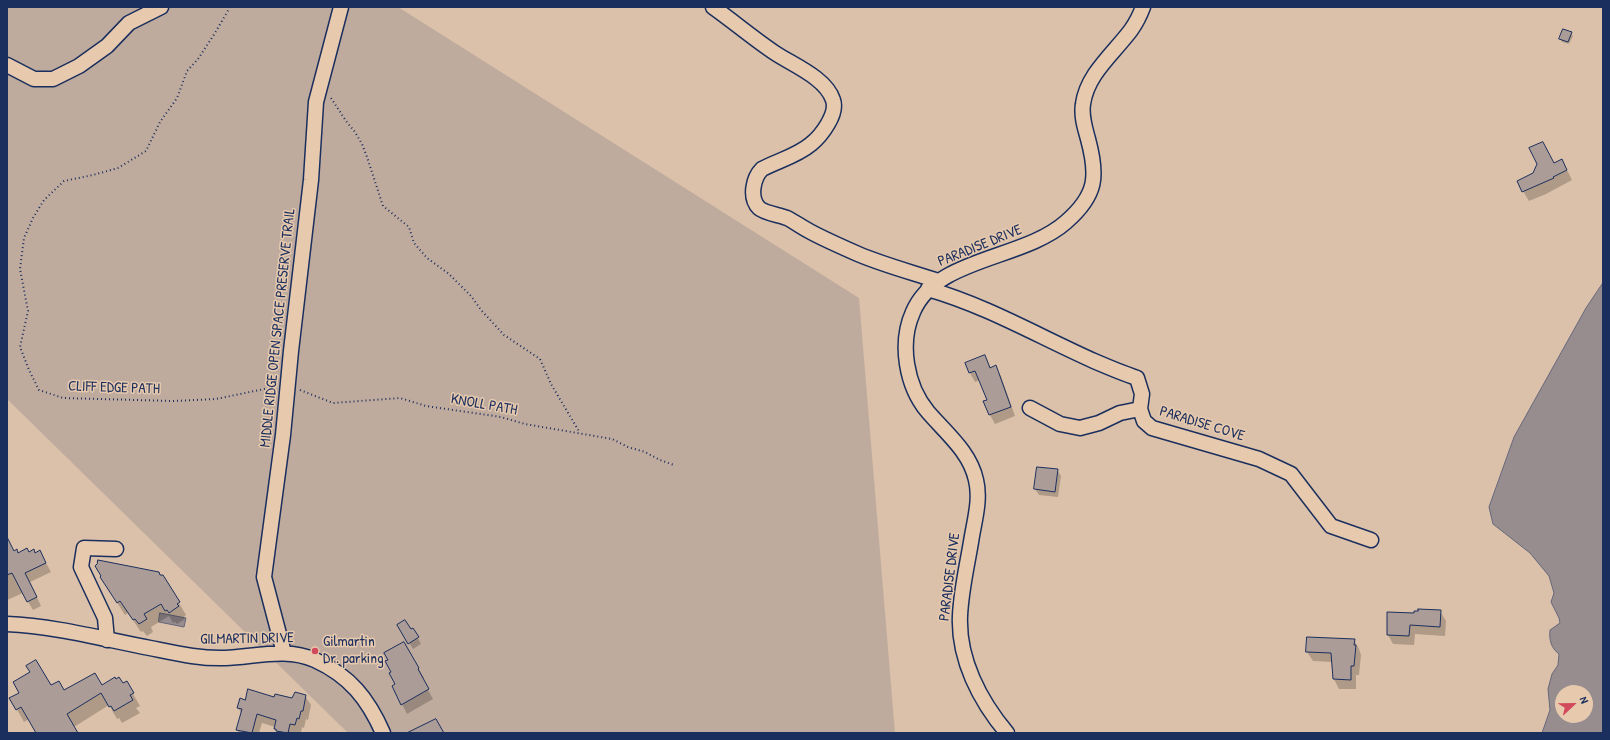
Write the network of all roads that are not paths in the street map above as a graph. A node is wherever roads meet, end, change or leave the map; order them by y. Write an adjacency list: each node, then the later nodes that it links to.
1 (160, 7): 5 (street)
2 (341, 7): 13 (street, MIDDLE RIDGE OPEN SPACE PRESERVE TRAIL)
3 (713, 7): 6 (street, PARADISE COVE)
4 (1144, 7): 6 (street, PARADISE DRIVE)
5 (7, 65)
6 (933, 285): 8 (street, PARADISE COVE); 15 (street, PARADISE DRIVE)
7 (1030, 408): 8 (street)
8 (1140, 410): 9 (street, PARADISE COVE)
9 (1370, 540)
10 (116, 549): 12 (street)
11 (7, 624): 12 (street, GILMARTIN DRIVE)
12 (107, 640): 13 (street, GILMARTIN DRIVE)
13 (284, 653): 14 (street, GILMARTIN DRIVE)
14 (383, 733)
15 (1007, 733)

